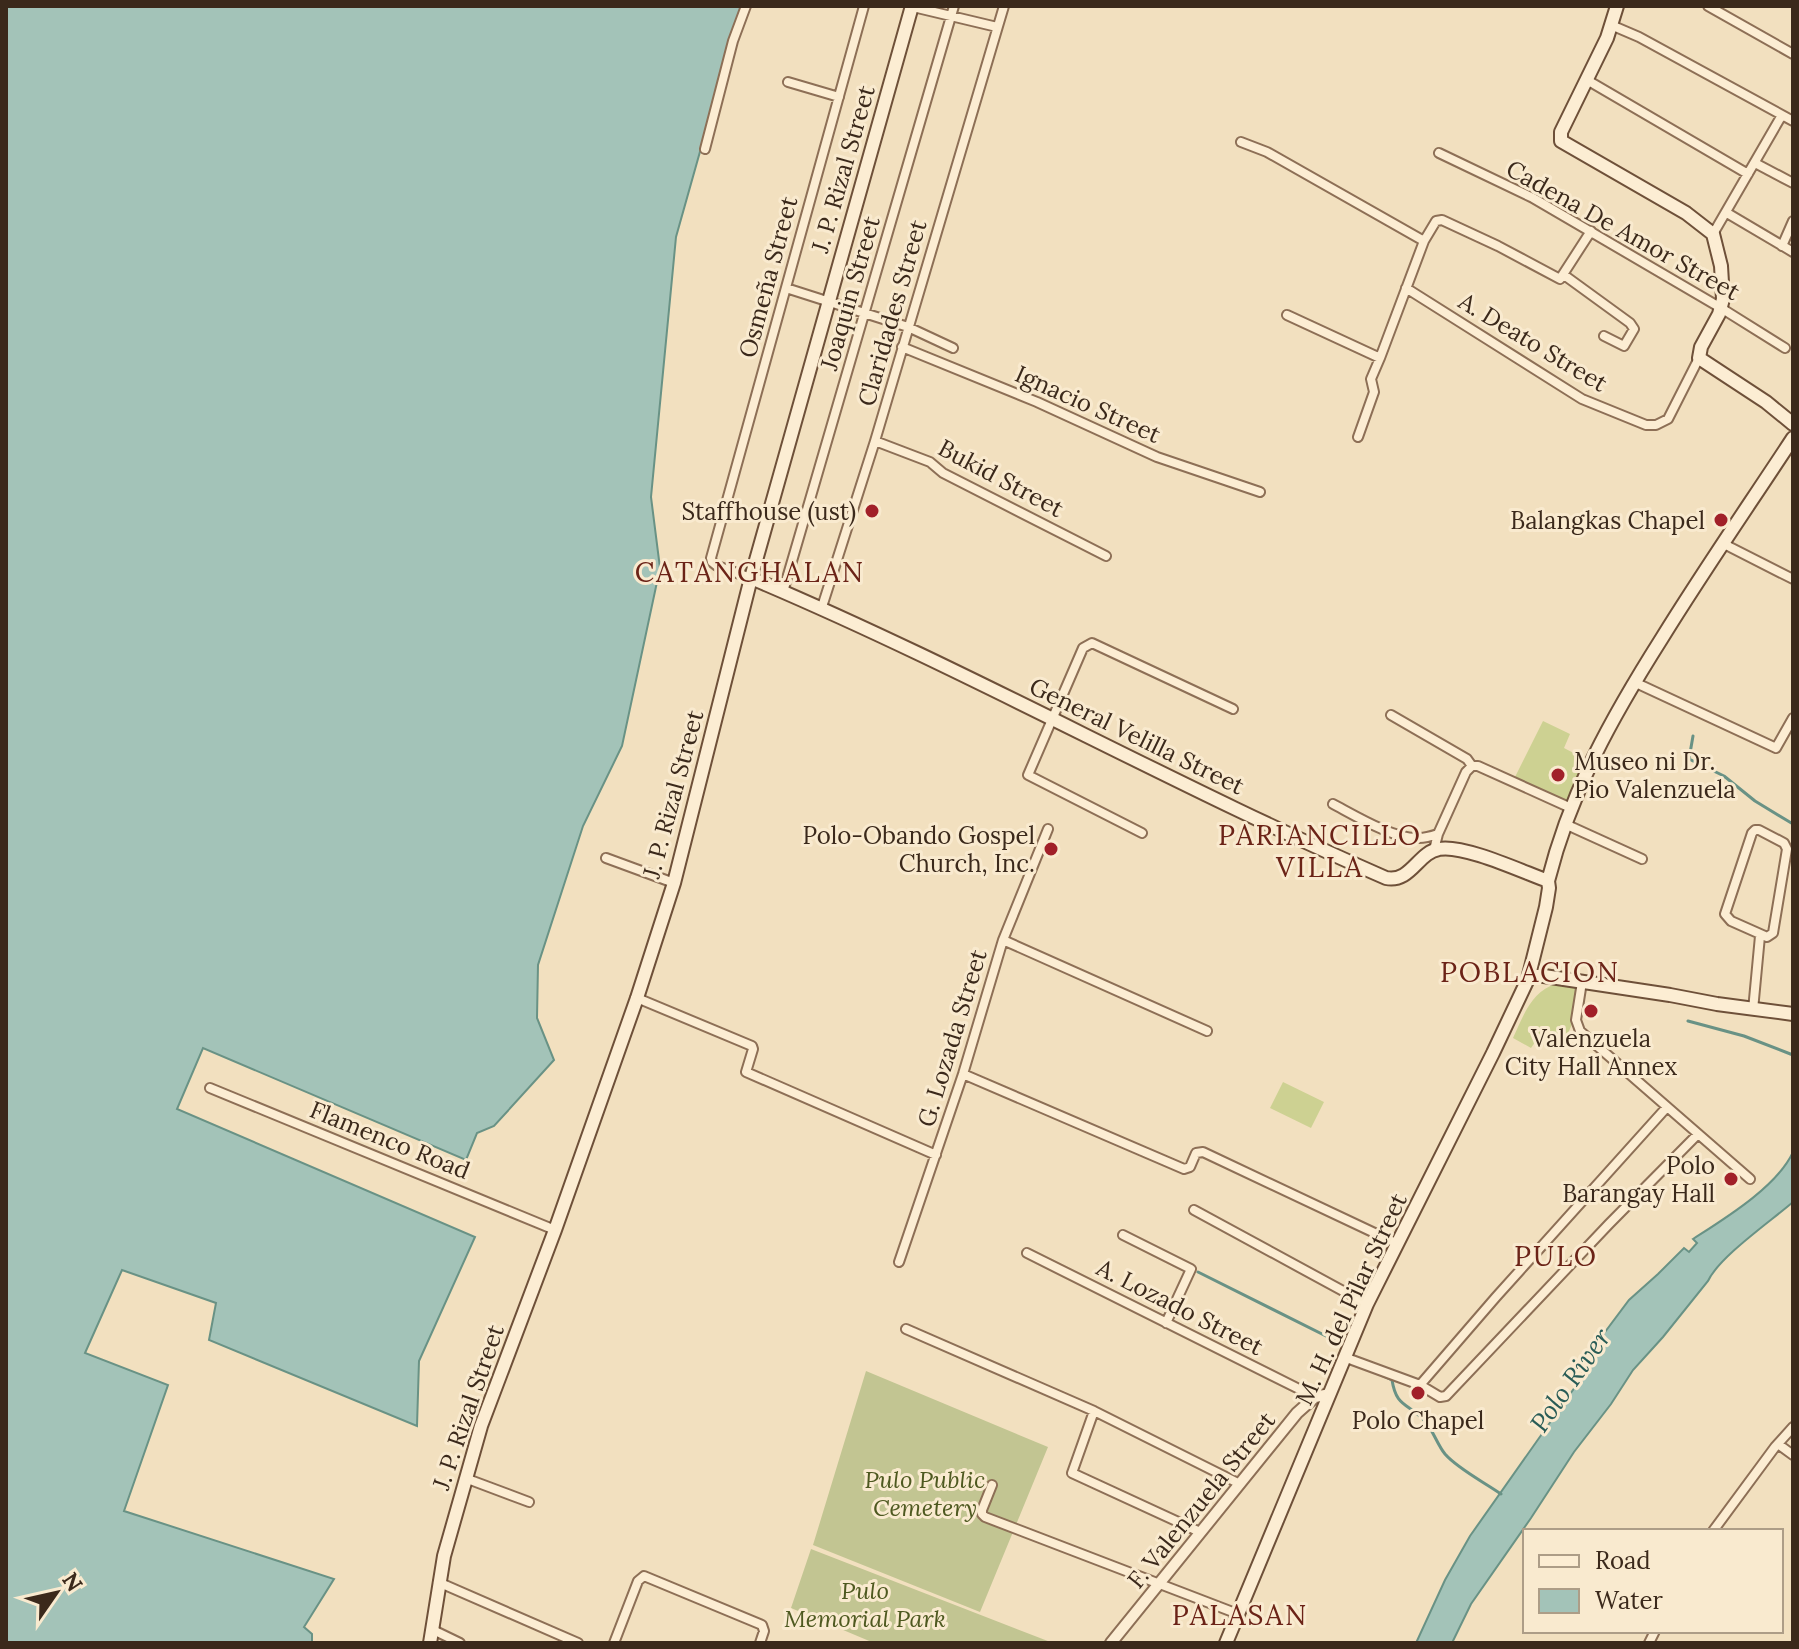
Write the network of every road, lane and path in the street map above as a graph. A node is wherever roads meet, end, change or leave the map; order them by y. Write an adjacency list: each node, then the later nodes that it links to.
1 (746, 6): 18 (street)
2 (864, 6): 14 (street, Osmeña Street)
3 (911, 6): 8 (street); 33 (main road, J. P. Rizal Street)
4 (954, 6): 8 (street, Joaquin Street)
5 (1004, 6): 10 (street, Claridades Street)
6 (1617, 6): 9 (main road)
7 (1708, 6): 11 (street)
8 (951, 16): 10 (street); 35 (street, Joaquin Street)
9 (1611, 25): 12 (main road); 15 (street)
10 (997, 27): 37 (street, Claridades Street)
11 (1793, 54)
12 (1587, 80): 21 (street); 26 (main road)
13 (788, 82): 14 (street)
14 (839, 97): 31 (street, Osmeña Street)
15 (1782, 115): 16 (street); 20 (street)
16 (1793, 121)
17 (1241, 142): 27 (street)
18 (705, 149)
19 (1439, 153): 25 (street, Cadena De Amor Street)
20 (1755, 163): 21 (street); 22 (street)
21 (1748, 174): 23 (street)
22 (1793, 183)
23 (1727, 213): 26 (street); 28 (street)
24 (1793, 221): 28 (street)
25 (1591, 231): 30 (street); 34 (street, Cadena De Amor Street)
26 (1713, 234): 34 (main road)
27 (1424, 241): 30 (street); 32 (street)
28 (1782, 246): 29 (street)
29 (1793, 252)
30 (1564, 275): 38 (street)
31 (786, 288): 33 (street); 51 (street, Osmeña Street)
32 (1406, 288): 42 (street); 43 (street, A. Deato Street)
33 (828, 301): 35 (street); 51 (main road, J. P. Rizal Street)
34 (1721, 308): 41 (street, Cadena De Amor Street); 43 (main road)
35 (866, 313): 37 (street); 53 (street, Joaquin Street)
36 (1287, 315): 42 (street)
37 (908, 327): 39 (street, Claridades Street); 40 (street)
38 (1604, 336)
39 (902, 347): 47 (street, Claridades Street); 48 (street, Ignacio Street)
40 (953, 348)
41 (1785, 348)
42 (1380, 358): 45 (street)
43 (1699, 358): 44 (main road)
44 (1793, 424)
45 (1358, 437)
46 (1793, 438): 49 (main road, M. H. del Pilar Street)
47 (875, 441): 50 (street, Bukid Street); 54 (street, Claridades Street)
48 (1260, 492)
49 (1722, 543): 52 (street); 55 (main road, M. H. del Pilar Street)
50 (1106, 556)
51 (751, 578): 53 (main road, General Velilla Street); 71 (main road, J. P. Rizal Street)
52 (1793, 579)
53 (783, 592): 54 (main road, General Velilla Street)
54 (821, 610): 58 (main road, General Velilla Street)
55 (1634, 682): 59 (street); 62 (main road, M. H. del Pilar Street)
56 (1233, 709): 58 (street)
57 (1391, 715): 60 (street)
58 (1054, 718): 65 (street); 67 (main road, General Velilla Street)
59 (1793, 718)
60 (1472, 766): 62 (street); 66 (street)
61 (1333, 804): 66 (street)
62 (1571, 808): 63 (main road, M. H. del Pilar Street)
63 (1565, 824): 69 (street); 70 (main road, M. H. del Pilar Street)
64 (1048, 829): 73 (street, G. Lozada Street)
65 (1142, 833)
66 (1438, 834): 67 (street)
67 (1434, 850): 70 (main road)
68 (606, 858): 71 (street)
69 (1642, 859)
70 (1548, 881): 74 (main road, M. H. del Pilar Street)
71 (674, 883): 76 (main road, J. P. Rizal Street)
72 (1760, 936): 72 (street); 77 (street)
73 (1003, 940): 79 (street); 80 (street, G. Lozada Street)
74 (1528, 979): 75 (main road); 89 (main road, M. H. del Pilar Street)
75 (1582, 982): 77 (main road); 82 (street)
76 (637, 998): 84 (street); 87 (main road, J. P. Rizal Street)
77 (1753, 1010): 78 (main road)
78 (1793, 1014)
79 (1207, 1031)
80 (963, 1074): 84 (street, G. Lozada Street); 89 (street)
81 (210, 1088): 87 (street, Flamenco Road)
82 (1667, 1107): 83 (street); 96 (street)
83 (1698, 1134): 85 (street); 96 (street)
84 (936, 1155): 91 (street, G. Lozada Street)
85 (1750, 1179)
86 (1194, 1210): 92 (street)
87 (555, 1230): 103 (main road, J. P. Rizal Street)
88 (1123, 1235): 93 (street)
89 (1398, 1244): 92 (main road, M. H. del Pilar Street)
90 (1027, 1253): 93 (street, A. Lozado Street)
91 (899, 1262)
92 (1367, 1304): 95 (main road, M. H. del Pilar Street)
93 (1166, 1323): 98 (street, A. Lozado Street)
94 (906, 1329): 99 (street)
95 (1344, 1357): 96 (street); 97 (main road, M. H. del Pilar Street)
96 (1420, 1385)
97 (1330, 1394): 98 (street); 111 (main road, M. H. del Pilar Street)
98 (1315, 1397): 104 (street, F. Valenzuela Street)
99 (1094, 1411): 104 (street); 108 (street)
100 (1793, 1427): 101 (street)
101 (1778, 1444): 102 (street); 107 (street)
102 (1793, 1455)
103 (465, 1478): 106 (street); 109 (main road, J. P. Rizal Street)
104 (1240, 1484): 108 (street, F. Valenzuela Street)
105 (992, 1485): 110 (street)
106 (529, 1502)
107 (1714, 1529)
108 (1200, 1532): 110 (street, F. Valenzuela Street)
109 (438, 1582): 112 (main road, J. P. Rizal Street); 115 (street)
110 (1158, 1585): 111 (street); 118 (street, F. Valenzuela Street)
111 (1238, 1614): 119 (main road, M. H. del Pilar Street)
112 (431, 1629): 113 (main road, J. P. Rizal Street); 114 (street)
113 (430, 1643)
114 (460, 1643)
115 (578, 1643)
116 (614, 1643): 117 (street)
117 (760, 1643)
118 (1111, 1643)
119 (1226, 1643)

